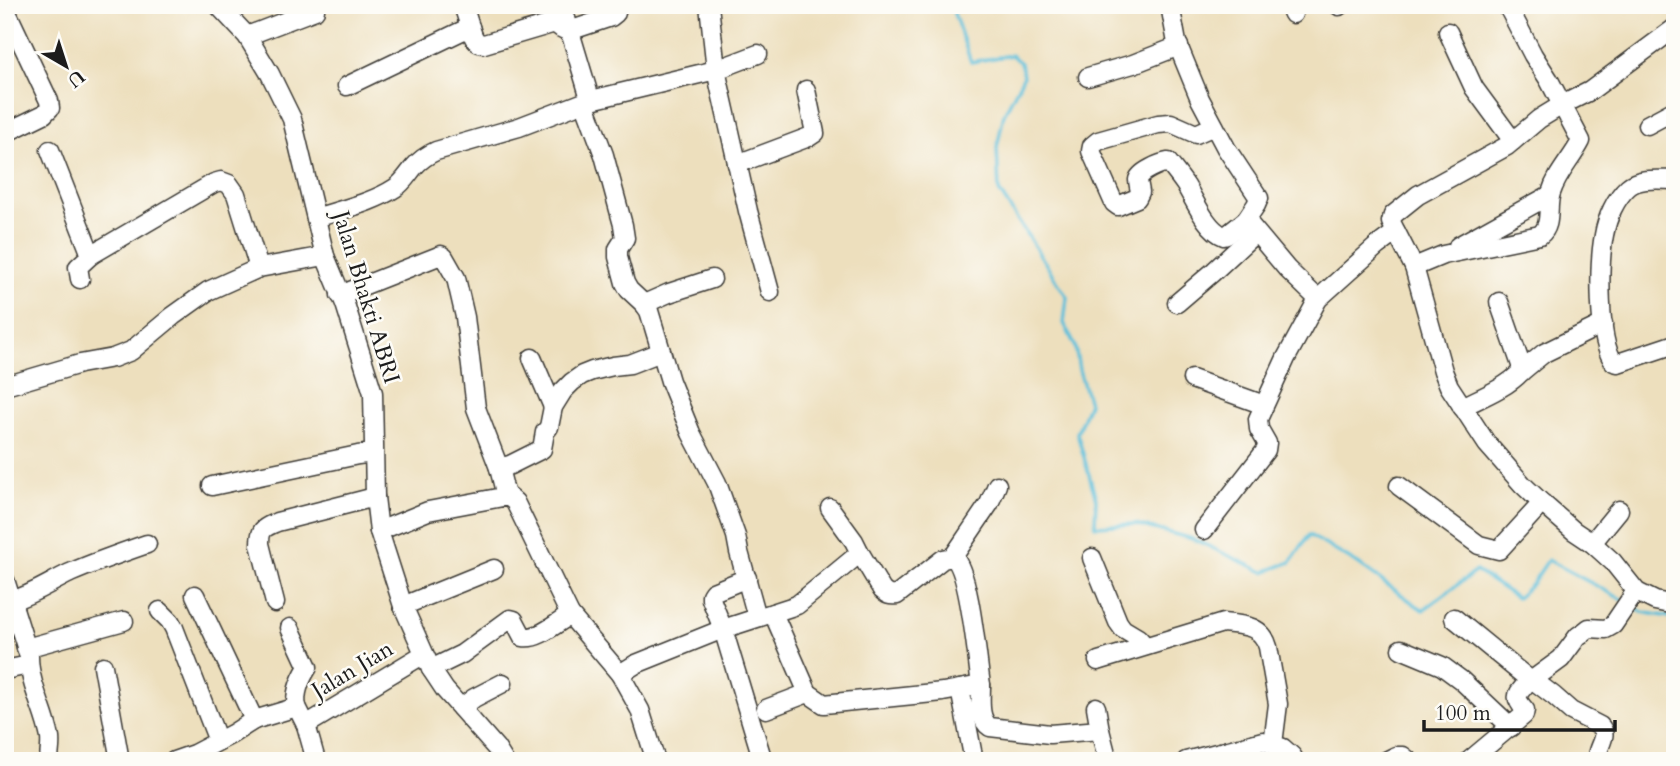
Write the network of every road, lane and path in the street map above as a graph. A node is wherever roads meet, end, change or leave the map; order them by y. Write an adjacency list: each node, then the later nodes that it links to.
1 (218, 5): 15 (street, Jalan Bhakti ABRI)
2 (463, 5): 11 (street)
3 (549, 5): 12 (street)
4 (562, 5): 12 (street)
5 (617, 5): 12 (street)
6 (709, 5): 18 (street)
7 (1507, 5): 23 (street)
8 (1172, 6): 16 (street)
9 (5, 8): 27 (street)
10 (315, 9): 15 (street)
11 (470, 27): 12 (street); 20 (street)
12 (562, 27): 22 (street)
13 (1675, 28): 23 (street)
14 (1448, 32): 28 (street)
15 (247, 36): 33 (street, Jalan Bhakti ABRI)
16 (1179, 46): 19 (street); 26 (street)
17 (758, 54): 18 (street)
18 (716, 70): 22 (street); 30 (street)
19 (1088, 76)
20 (347, 86)
21 (806, 90): 30 (street)
22 (587, 100): 33 (street); 48 (street)
23 (1562, 104): 28 (street); 32 (street)
24 (1675, 110): 25 (street)
25 (1647, 125)
26 (1214, 126): 34 (street); 34 (street)
27 (5, 133)
28 (1513, 141): 35 (street)
29 (51, 150): 36 (street)
30 (737, 164): 43 (street)
31 (1675, 180): 49 (street)
32 (1550, 195): 37 (street); 37 (street)
33 (316, 218): 38 (street, Jalan Bhakti ABRI)
34 (1250, 226): 45 (street); 47 (street)
35 (1396, 232): 39 (street); 45 (street)
36 (90, 255): 40 (street); 41 (street)
37 (1443, 255): 39 (street)
38 (325, 256): 40 (street); 44 (street, Jalan Bhakti ABRI)
39 (1414, 267): 58 (street)
40 (259, 268): 55 (street)
41 (80, 279)
42 (712, 279): 48 (street)
43 (770, 292)
44 (340, 295): 59 (street, Jalan Bhakti ABRI); 60 (street)
45 (1318, 299): 56 (street)
46 (1499, 302): 53 (street)
47 (1177, 303)
48 (645, 304): 51 (street)
49 (1603, 324): 50 (street); 53 (street)
50 (1675, 344)
51 (661, 352): 57 (street); 77 (street)
52 (532, 358): 57 (street)
53 (1521, 372): 58 (street)
54 (1192, 379): 56 (street)
55 (6, 383)
56 (1264, 405): 70 (street)
57 (553, 407): 60 (street)
58 (1462, 407): 66 (street)
59 (373, 453): 62 (street); 65 (street, Jalan Bhakti ABRI)
60 (499, 468): 64 (street)
61 (998, 485): 74 (street)
62 (212, 486)
63 (1399, 486): 66 (street)
64 (506, 496): 69 (street); 85 (street)
65 (374, 497): 69 (street, Jalan Bhakti ABRI); 81 (street)
66 (1542, 503): 71 (street)
67 (830, 508): 73 (street)
68 (1619, 510): 71 (street)
69 (379, 530): 83 (street, Jalan Bhakti ABRI)
70 (1204, 530)
71 (1592, 543): 80 (street)
72 (147, 544): 78 (street)
73 (860, 553): 74 (street); 86 (street)
74 (953, 557): 101 (street)
75 (1093, 558): 91 (street)
76 (494, 569): 83 (street)
77 (747, 578): 86 (street); 90 (street)
78 (8, 593): 93 (street)
79 (195, 595): 108 (street)
80 (1631, 598): 82 (street); 99 (street)
81 (275, 604)
82 (1675, 605)
83 (403, 606): 94 (street, Jalan Bhakti ABRI)
84 (160, 611): 112 (street)
85 (570, 615): 94 (street, Jalan Jian); 98 (street)
86 (765, 615): 90 (street); 103 (street)
87 (1454, 618): 99 (street)
88 (124, 621): 93 (street)
89 (290, 628): 104 (street)
90 (723, 629): 98 (street); 120 (street)
91 (1145, 646): 95 (street); 113 (street)
92 (1401, 649): 110 (street)
93 (28, 657): 97 (street); 115 (street)
94 (428, 661): 106 (street, Jalan Bhakti ABRI); 109 (street, Jalan Jian)
95 (1098, 661)
96 (103, 666): 116 (street)
97 (5, 670)
98 (620, 674): 119 (street)
99 (1531, 680): 110 (street); 128 (street)
100 (503, 684): 106 (street)
101 (981, 685): 102 (street); 111 (street)
102 (960, 689): 103 (street); 121 (street)
103 (808, 693): 107 (street)
104 (297, 707): 108 (street); 109 (street)
105 (1096, 707): 111 (street)
106 (461, 708): 118 (street, Jalan Bhakti ABRI)
107 (766, 709)
108 (254, 720): 112 (street)
109 (306, 725): 114 (street)
110 (1511, 727): 127 (street)
111 (1100, 730): 122 (street)
112 (218, 741): 117 (street)
113 (1273, 744): 123 (street); 124 (street)
114 (314, 760)
115 (49, 761)
116 (120, 761)
117 (174, 761)
118 (504, 761)
119 (656, 761)
120 (763, 761)
121 (974, 761)
122 (1108, 761)
123 (1186, 761)
124 (1295, 761)
125 (1386, 761): 126 (street)
126 (1409, 761)
127 (1469, 761)
128 (1601, 761)

